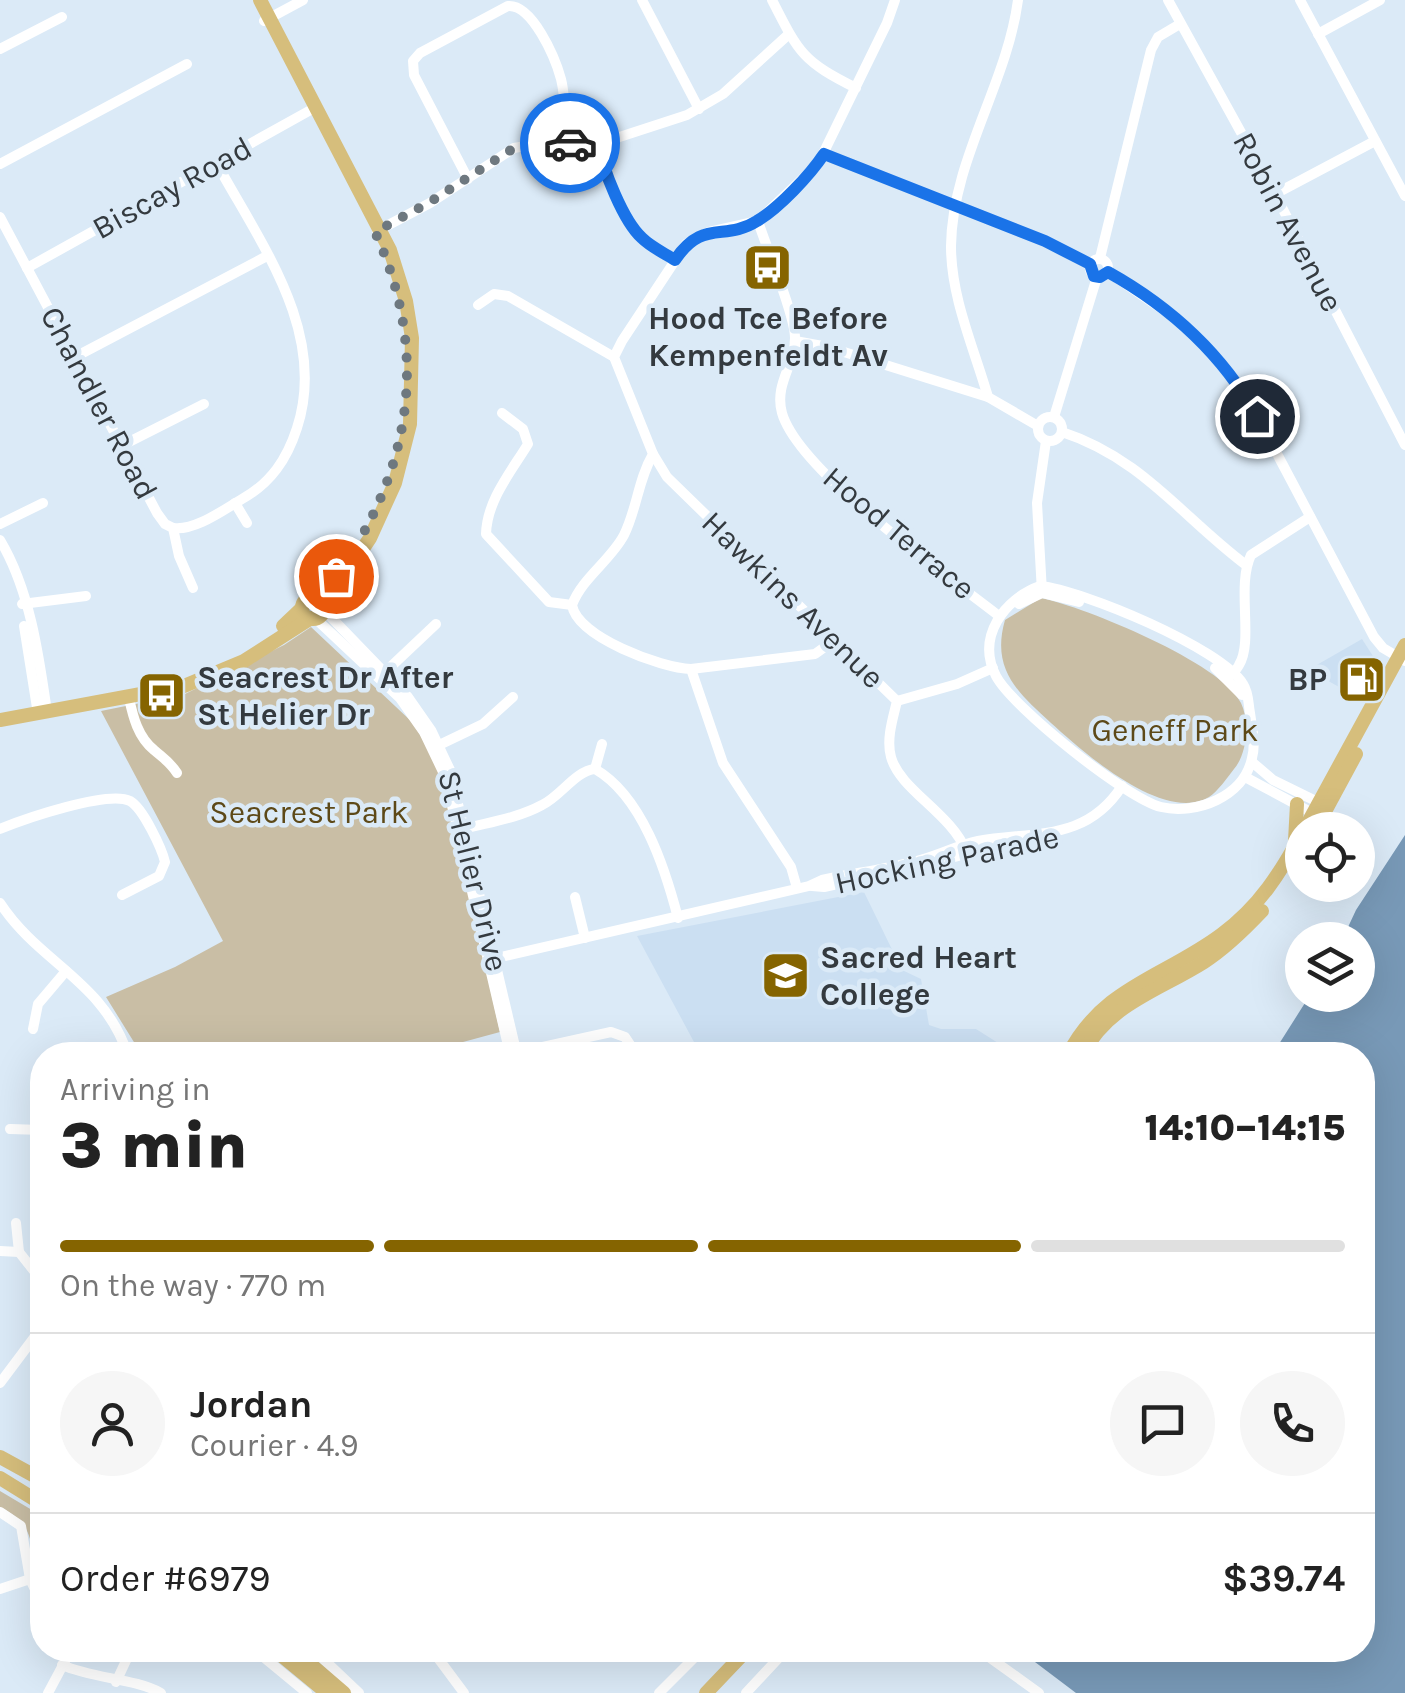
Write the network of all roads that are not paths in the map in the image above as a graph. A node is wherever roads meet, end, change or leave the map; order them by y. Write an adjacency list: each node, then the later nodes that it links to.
1 (256, 0): 11 (main road)
2 (303, 0): 11 (street)
3 (642, 0): 19 (street)
4 (772, 0): 13 (street)
5 (894, 0): 17 (street)
6 (1018, 0): 29 (street)
7 (1168, 0): 12 (street, Robin Avenue)
8 (1300, 0): 14 (street)
9 (1380, 0): 14 (street)
10 (62, 17): 15 (street)
11 (266, 19): 18 (main road)
12 (1180, 24): 27 (street, Robin Avenue); 35 (street)
13 (789, 34): 17 (street); 19 (street)
14 (1318, 34): 20 (street)
15 (0, 49)
16 (187, 64): 24 (street)
17 (856, 88): 23 (street)
18 (313, 109): 25 (street, Biscay Road); 32 (main road)
19 (698, 109): 22 (street)
20 (1375, 140): 27 (street); 28 (street)
21 (566, 143): 22 (street); 26 (street); 26 (street)
22 (598, 144): 34 (street)
23 (824, 154): 29 (street); 31 (street)
24 (0, 164)
25 (218, 164): 33 (street); 36 (street, Biscay Road)
26 (468, 180): 32 (street)
27 (1275, 194): 50 (street, Robin Avenue)
28 (1405, 196)
29 (954, 206): 35 (street); 42 (street)
30 (0, 217): 36 (street, Chandler Road)
31 (758, 221): 34 (street); 39 (street)
32 (378, 231): 66 (main road)
33 (268, 256): 40 (street); 52 (street)
34 (675, 260): 41 (street)
35 (1095, 261): 37 (street); 37 (street)
36 (27, 268): 40 (street, Chandler Road)
37 (1102, 274): 45 (street); 54 (street)
38 (478, 304): 41 (street)
39 (795, 342): 42 (street); 67 (street, Hood Terrace)
40 (75, 357): 49 (street, Chandler Road)
41 (614, 357): 51 (street, Hawkins Avenue)
42 (988, 397): 46 (street)
43 (204, 404): 49 (street)
44 (502, 413): 65 (street)
45 (1054, 417): 46 (street); 47 (street)
46 (1038, 426): 48 (street)
47 (1062, 432): 48 (street); 60 (street)
48 (1046, 441): 62 (street)
49 (122, 446): 57 (street, Chandler Road)
50 (1405, 446)
51 (652, 454): 65 (street); 69 (street, Hawkins Avenue)
52 (236, 502): 55 (street); 57 (street)
53 (43, 503): 56 (street)
54 (1310, 517): 60 (street); 70 (street)
55 (247, 523)
56 (0, 524)
57 (172, 528): 61 (street, Chandler Road)
58 (0, 540): 64 (street)
59 (0, 554): 64 (street)
60 (1246, 565): 74 (street)
61 (193, 588)
62 (1041, 590): 67 (street); 74 (street)
63 (86, 596): 64 (street)
64 (22, 604): 78 (street)
65 (573, 609): 71 (street)
66 (315, 610): 73 (street, St Helier Drive); 76 (main road); 78 (main road)
67 (1002, 614): 72 (street)
68 (436, 624): 73 (street)
69 (833, 641): 71 (street); 77 (street, Hawkins Avenue)
70 (1403, 656): 92 (main road)
71 (691, 668): 98 (street)
72 (995, 674): 77 (street); 87 (street)
73 (383, 675): 81 (street, St Helier Drive)
74 (1230, 675): 82 (street)
75 (513, 697): 81 (street)
76 (129, 698): 78 (main road); 84 (street)
77 (896, 701): 95 (street, Hawkins Avenue)
78 (42, 710): 79 (main road)
79 (0, 717)
80 (602, 744): 83 (street)
81 (436, 746): 94 (street, St Helier Drive)
82 (1252, 762): 85 (street); 86 (street)
83 (595, 769): 94 (street); 102 (street)
84 (177, 773)
85 (1245, 777): 86 (street); 87 (street)
86 (1271, 784): 88 (street); 91 (street)
87 (1125, 789): 95 (street, Hocking Parade)
88 (1297, 804): 89 (main road); 90 (street)
89 (1298, 812)
90 (1315, 812)
91 (1316, 812)
92 (1320, 812)
93 (0, 829): 99 (street)
94 (462, 829): 104 (street, St Helier Drive)
95 (965, 848): 98 (street, Hocking Parade)
96 (1285, 865): 111 (main road)
97 (1285, 873): 112 (main road)
98 (803, 887): 102 (street, Hocking Parade)
99 (122, 895)
100 (575, 897): 103 (street)
101 (2, 911): 105 (street)
102 (678, 918): 103 (street, Hocking Parade)
103 (585, 938): 104 (street, Hocking Parade)
104 (491, 959): 108 (street, St Helier Drive)
105 (66, 971): 106 (street); 107 (street)
106 (33, 1030)
107 (122, 1042)
108 (510, 1042)
109 (567, 1042): 110 (street)
110 (628, 1042)
111 (1078, 1042)
112 (1090, 1042)
113 (10, 1129): 114 (street)
114 (30, 1130)
115 (16, 1223): 117 (street)
116 (0, 1251): 117 (street)
117 (20, 1252): 118 (street)
118 (30, 1265)
119 (30, 1343): 120 (street)
120 (0, 1382)
121 (0, 1457): 122 (main road)
122 (30, 1473)
123 (0, 1478): 124 (main road)
124 (30, 1497)
125 (0, 1512): 126 (street)
126 (30, 1579): 127 (street)
127 (0, 1589)
128 (63, 1662): 143 (street)
129 (78, 1662): 141 (street)
130 (125, 1662): 141 (street)
131 (269, 1662): 144 (street)
132 (290, 1662): 145 (main road)
133 (308, 1662): 146 (main road)
134 (326, 1662): 147 (street)
135 (441, 1662): 148 (street)
136 (690, 1662): 149 (street)
137 (736, 1662): 150 (main road)
138 (744, 1662): 151 (main road)
139 (775, 1662): 152 (street)
140 (996, 1662): 153 (street)
141 (116, 1682): 142 (street)
142 (155, 1692)
143 (48, 1693)
144 (307, 1693)
145 (327, 1693)
146 (344, 1693)
147 (359, 1693)
148 (463, 1693)
149 (659, 1693)
150 (706, 1693)
151 (715, 1693)
152 (746, 1693)
153 (1039, 1693)

